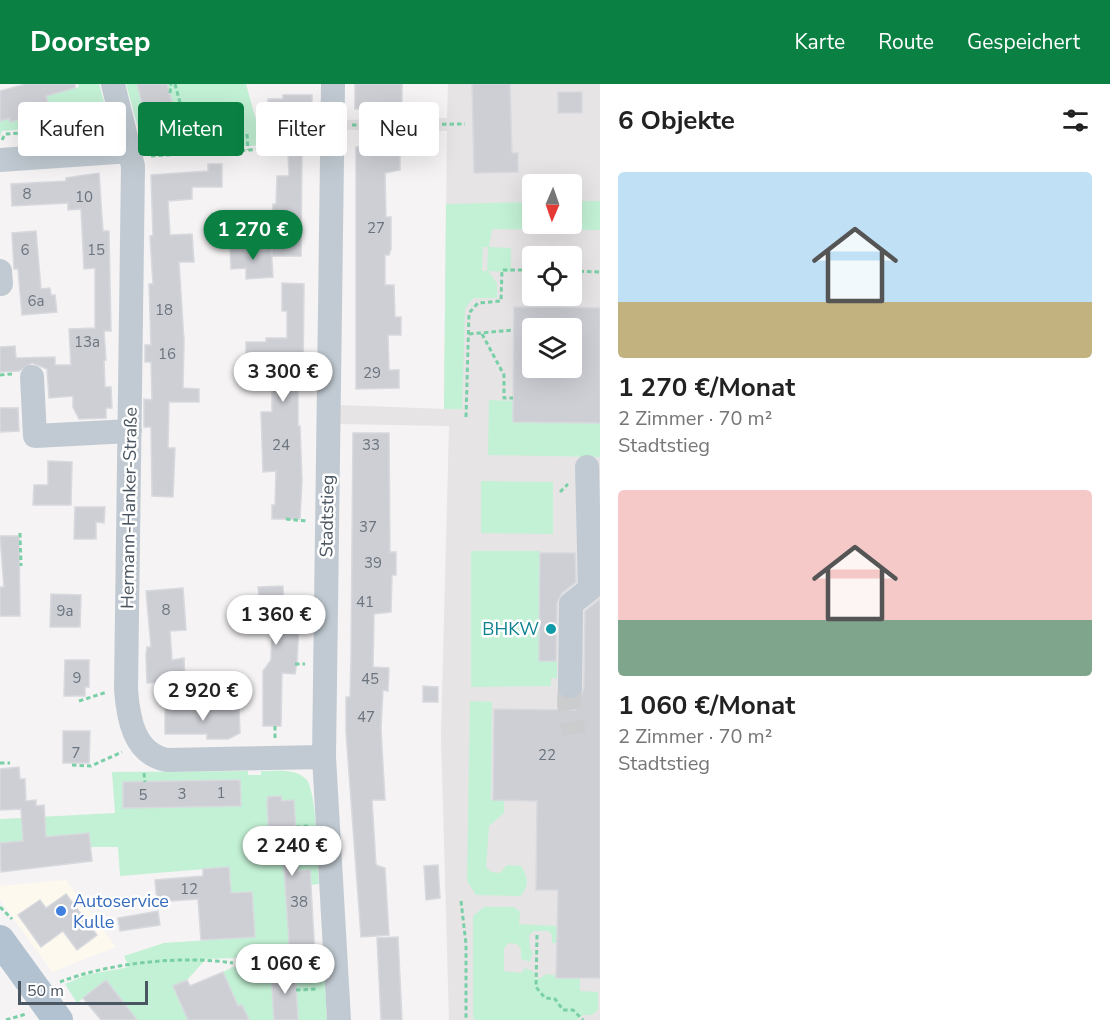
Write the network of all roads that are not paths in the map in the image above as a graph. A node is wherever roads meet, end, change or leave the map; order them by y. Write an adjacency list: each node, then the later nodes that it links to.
1 (113, 84): 3 (street, Hermann-Hanker-Straße)
2 (333, 84): 9 (street, Stadtstieg)
3 (131, 151): 4 (street); 6 (street, Hermann-Hanker-Straße)
4 (0, 160)
5 (23, 376): 6 (street)
6 (130, 431): 9 (street, Hermann-Hanker-Straße)
7 (587, 467): 8 (street)
8 (570, 686)
9 (324, 757): 12 (street, Stadtstieg)
10 (0, 940): 11 (main road)
11 (58, 1020)
12 (339, 1020)

